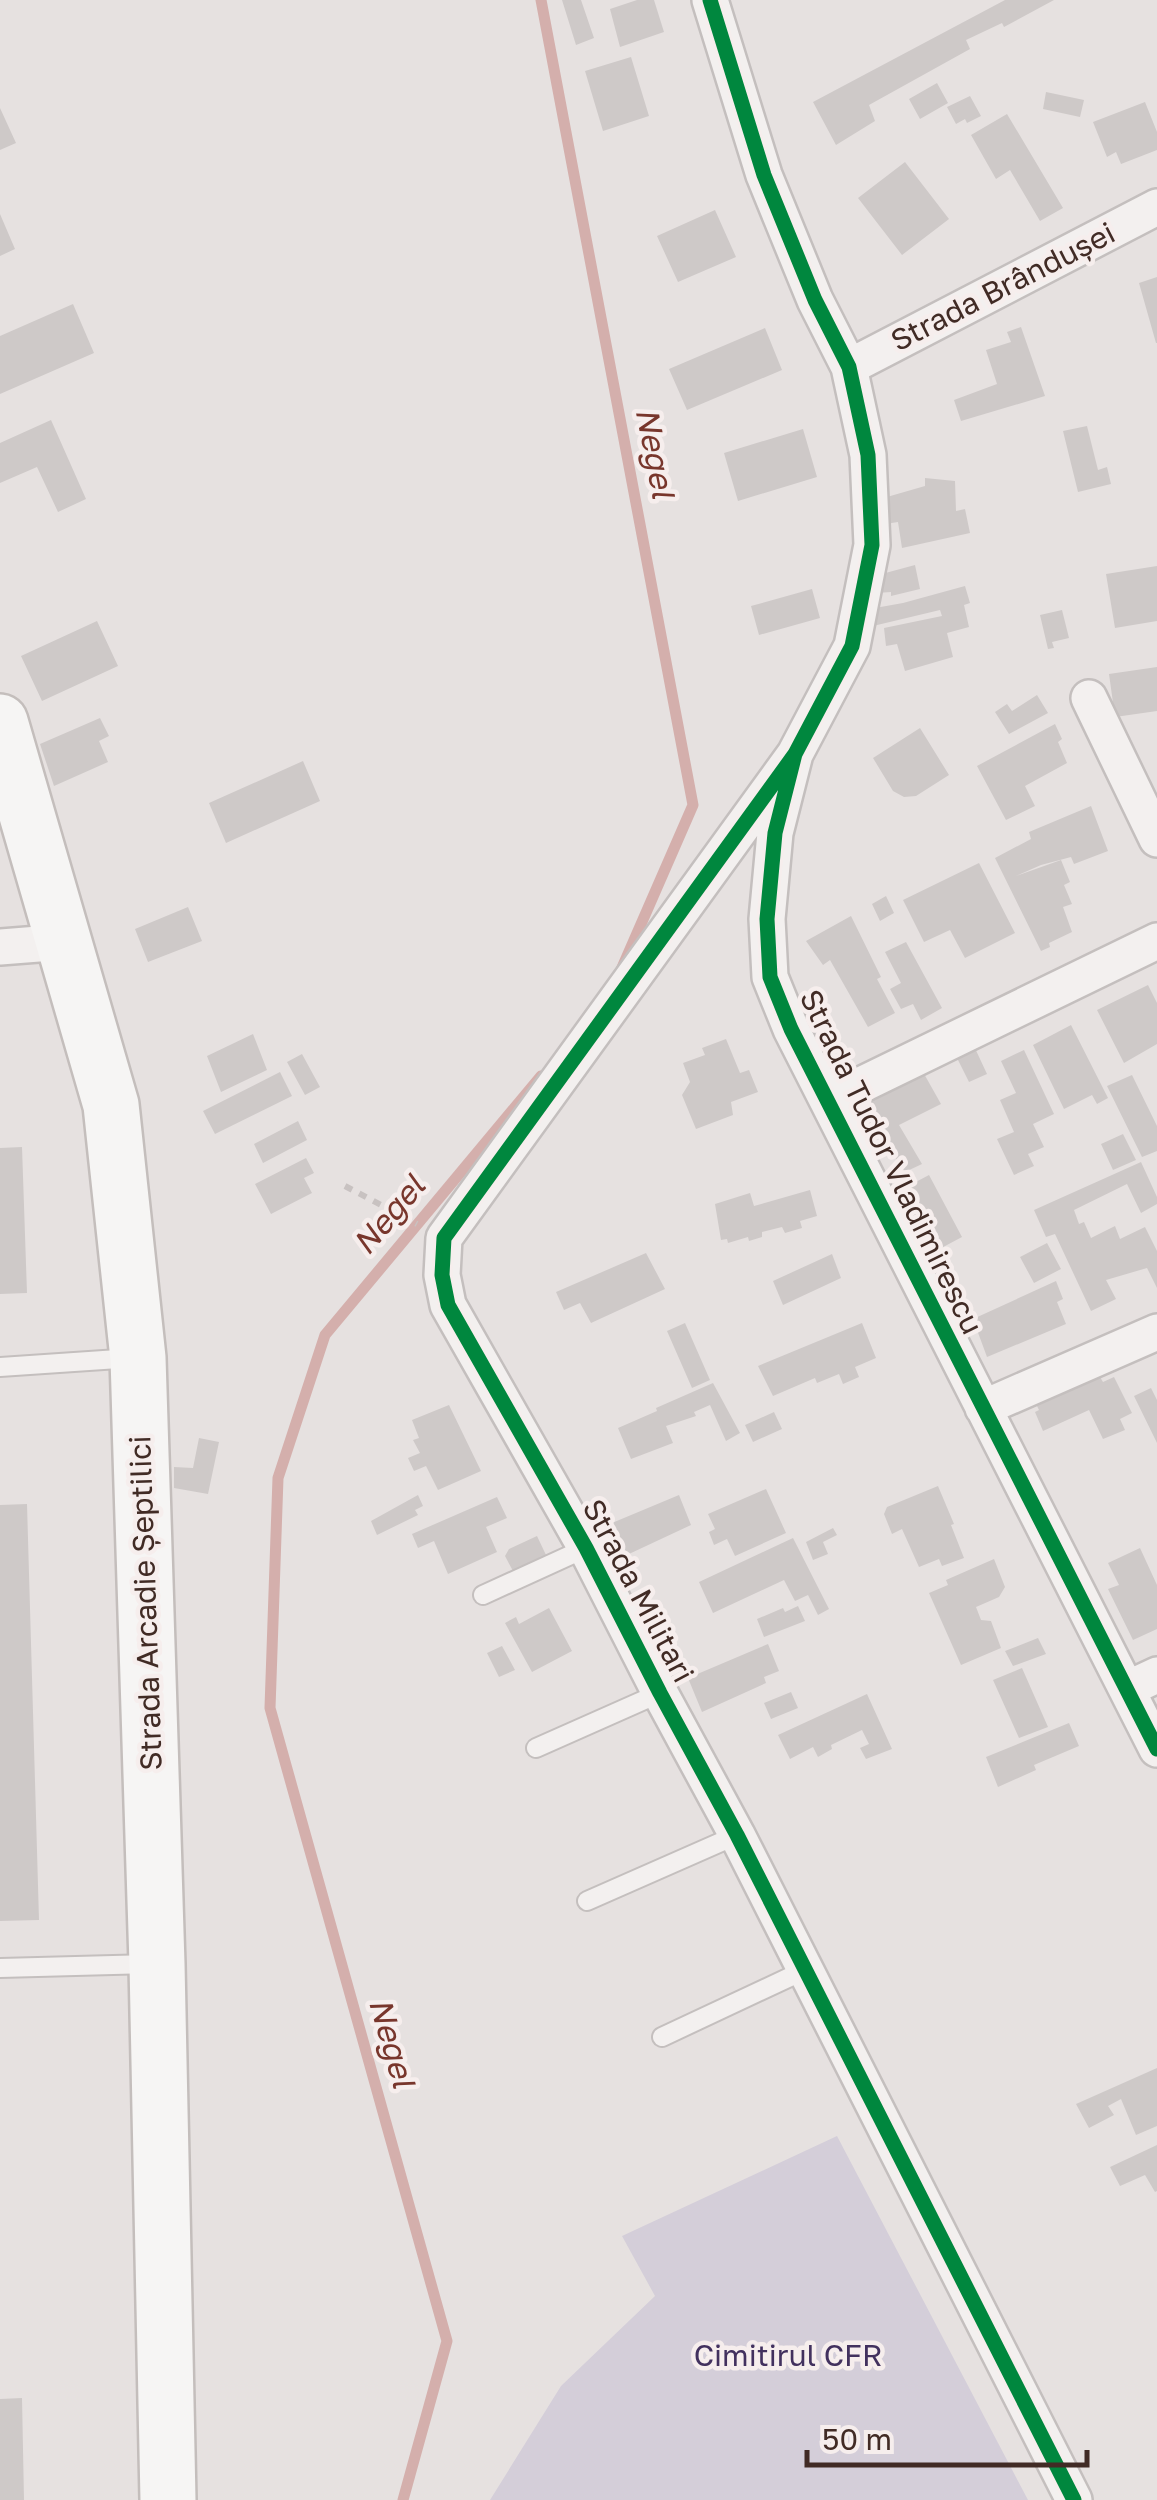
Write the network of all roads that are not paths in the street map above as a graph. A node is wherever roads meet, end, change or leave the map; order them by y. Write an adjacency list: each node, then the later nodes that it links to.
1 (710, 0): 3 (street, Strada Tudor Vladimirescu)
2 (1157, 207): 3 (street, Strada Brândușei)
3 (848, 367): 6 (street, Strada Tudor Vladimirescu)
4 (1089, 698): 7 (street)
5 (0, 722): 9 (main road, Strada Arcadie Șeptilici)
6 (795, 754): 11 (street, Strada Tudor Vladimirescu); 16 (street, Strada Militari)
7 (1157, 840)
8 (1157, 941): 11 (street)
9 (64, 942): 10 (street); 13 (main road, Strada Arcadie Șeptilici)
10 (0, 947)
11 (828, 1102): 15 (street, Strada Tudor Vladimirescu)
12 (1157, 1332): 15 (street)
13 (138, 1358): 14 (lane); 24 (main road, Strada Arcadie Șeptilici)
14 (0, 1367)
15 (984, 1408): 18 (street, Strada Tudor Vladimirescu)
16 (586, 1548): 17 (lane); 19 (street, Strada Militari)
17 (483, 1595)
18 (1142, 1681): 21 (street, Strada Tudor Vladimirescu)
19 (660, 1693): 20 (lane); 22 (street, Strada Militari)
20 (536, 1748)
21 (1157, 1749)
22 (738, 1835): 23 (lane); 26 (street, Strada Militari)
23 (587, 1902)
24 (157, 1964): 25 (lane); 28 (main road, Strada Arcadie Șeptilici)
25 (0, 1968)
26 (807, 1969): 27 (lane); 29 (street, Strada Militari)
27 (662, 2037)
28 (168, 2500)
29 (1074, 2500)

